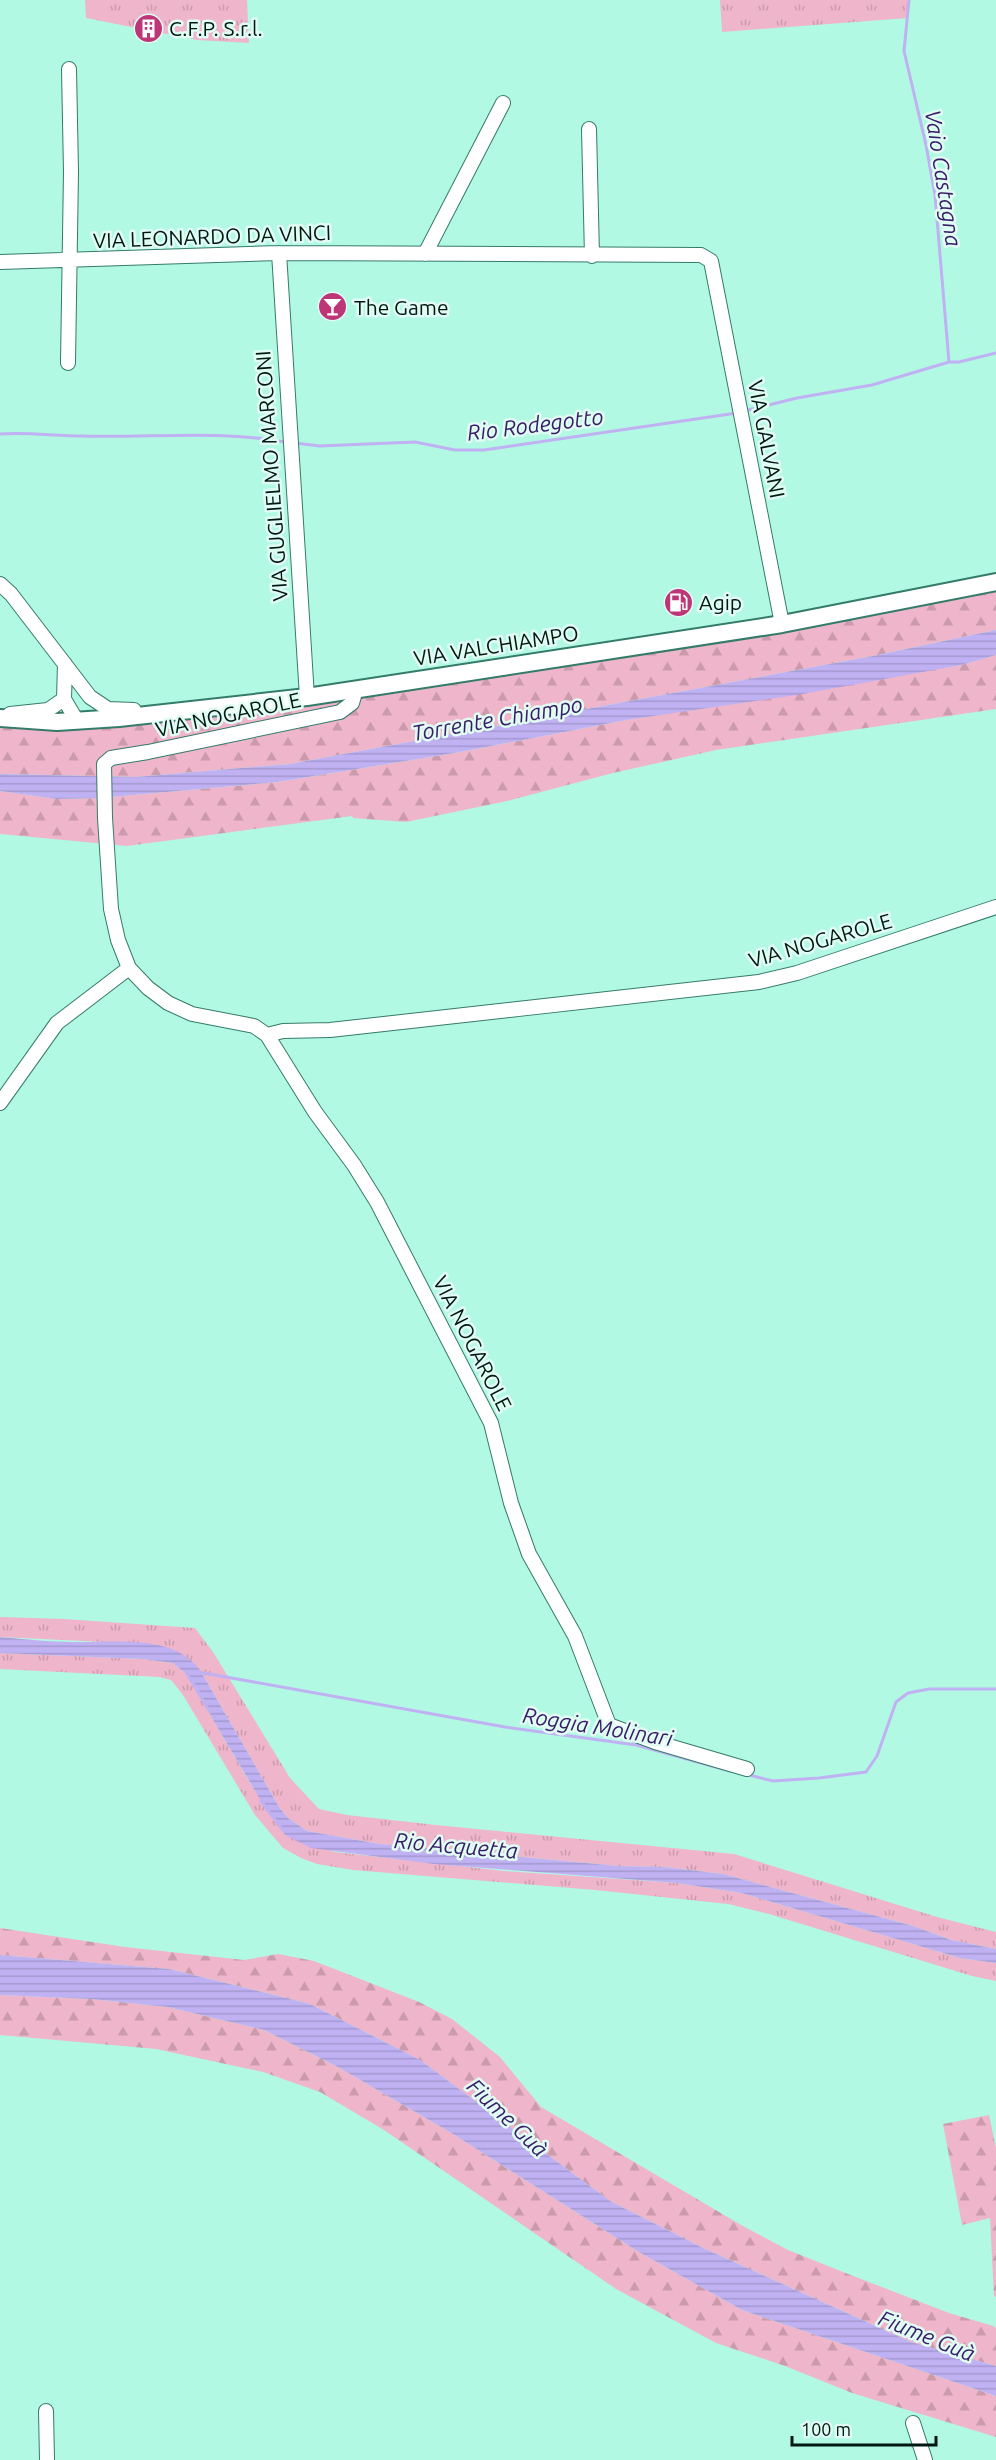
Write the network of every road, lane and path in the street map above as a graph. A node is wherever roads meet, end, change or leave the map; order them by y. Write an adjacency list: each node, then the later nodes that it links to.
1 (69, 69): 9 (street)
2 (503, 103): 5 (street)
3 (589, 129): 6 (street)
4 (279, 253): 5 (street, VIA LEONARDO DA VINCI); 9 (street, VIA LEONARDO DA VINCI); 17 (street, VIA GUGLIELMO MARCONI)
5 (424, 255): 6 (street, VIA LEONARDO DA VINCI)
6 (592, 256): 7 (street, VIA LEONARDO DA VINCI)
7 (711, 261): 13 (street, VIA GALVANI)
8 (0, 262): 9 (street, VIA LEONARDO DA VINCI)
9 (70, 262): 10 (street)
10 (68, 363)
11 (996, 582): 13 (main road, VIA VALCHIAMPO)
12 (0, 584): 14 (street)
13 (782, 624): 15 (main road, VIA VALCHIAMPO)
14 (65, 664): 16 (street); 18 (street)
15 (356, 689): 17 (main road, VIA VALCHIAMPO); 23 (street, VIA NOGAROLE)
16 (85, 690): 19 (street); 21 (street)
17 (307, 697): 19 (main road, VIA VALCHIAMPO)
18 (64, 699): 20 (street); 21 (street)
19 (175, 712): 21 (main road, VIA VALCHIAMPO)
20 (0, 716): 21 (main road, VIA VALCHIAMPO)
21 (77, 721)
22 (992, 908): 24 (street, VIA NOGAROLE)
23 (129, 968): 24 (street); 25 (street)
24 (267, 1035): 26 (street, VIA NOGAROLE)
25 (0, 1103)
26 (747, 1769)
27 (45, 2411): 29 (street)
28 (913, 2423): 30 (street)
29 (47, 2460)
30 (925, 2460)

